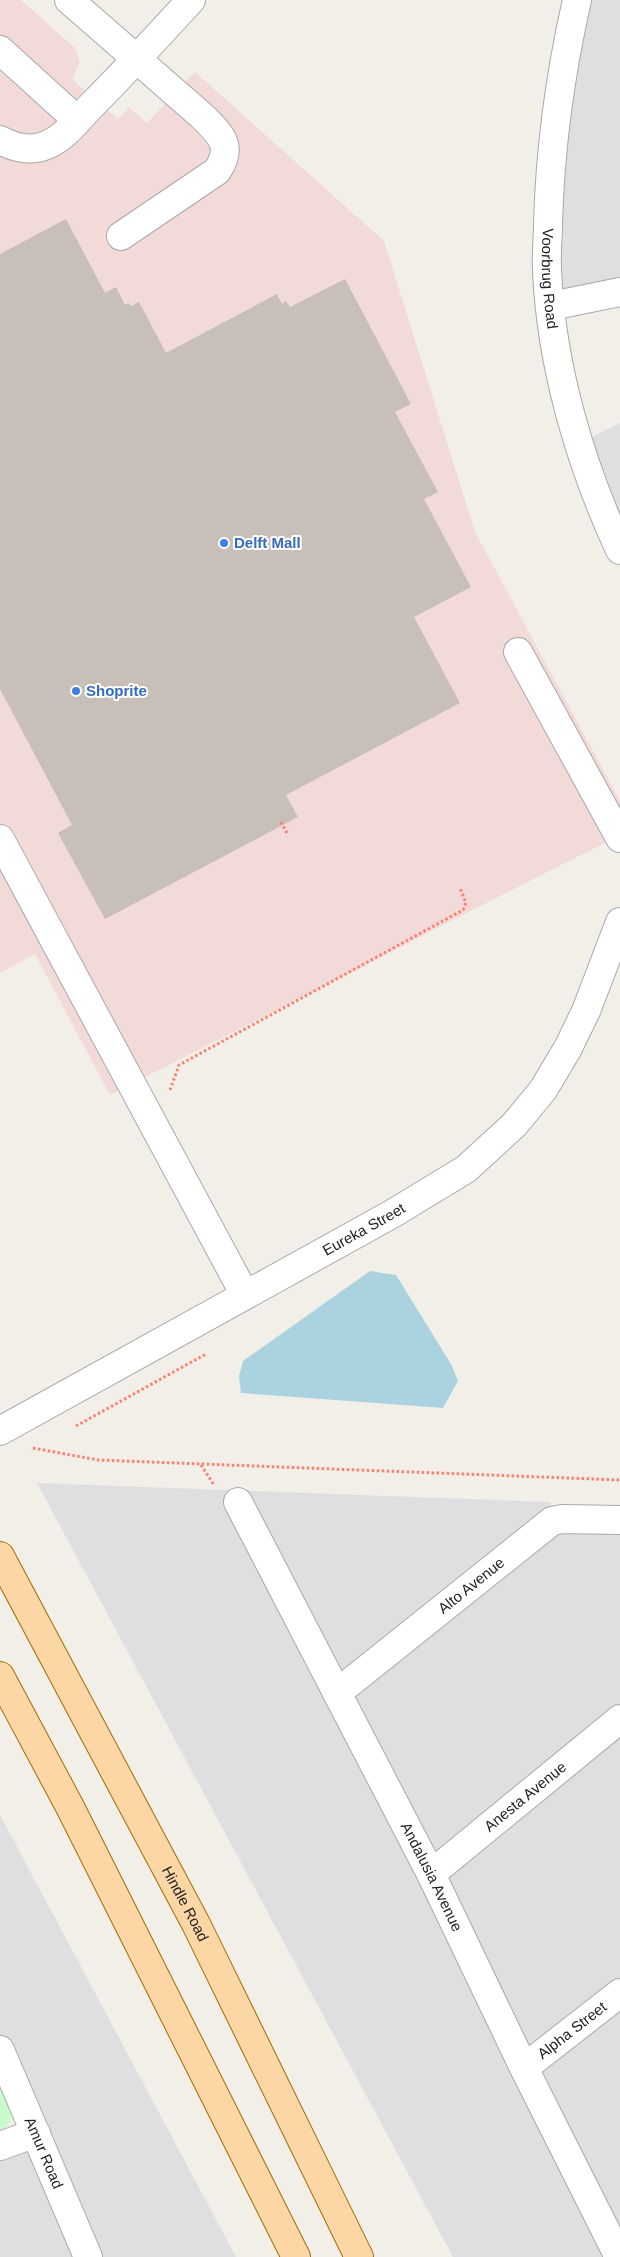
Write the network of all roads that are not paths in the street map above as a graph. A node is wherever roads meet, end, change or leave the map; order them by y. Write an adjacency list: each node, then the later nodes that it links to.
1 (69, 0): 5 (street)
2 (191, 0): 5 (street)
3 (577, 0): 10 (street, Voorbrug Road)
4 (0, 50): 6 (street)
5 (137, 60): 6 (street); 8 (street)
6 (77, 120): 7 (street)
7 (0, 140)
8 (121, 236)
9 (620, 292): 10 (street)
10 (550, 306): 11 (street, Voorbrug Road)
11 (620, 550)
12 (518, 652): 13 (street)
13 (620, 838)
14 (0, 839): 16 (street)
15 (620, 922): 16 (street, Eureka Street)
16 (245, 1296): 17 (street, Eureka Street)
17 (0, 1430)
18 (238, 1502): 22 (street, Andalusia Avenue)
19 (620, 1520): 22 (street, Alto Avenue)
20 (0, 1556): 32 (main road, Hindle Road)
21 (0, 1676): 31 (main road)
22 (337, 1693): 24 (street, Andalusia Avenue)
23 (620, 1719): 24 (street, Anesta Avenue)
24 (431, 1874): 27 (street, Andalusia Avenue)
25 (620, 1993): 27 (street, Alpha Street)
26 (0, 2050): 28 (street, Amur Road)
27 (524, 2068): 33 (street, Andalusia Avenue)
28 (36, 2133): 29 (street); 30 (street, Amur Road)
29 (0, 2146)
30 (88, 2257)
31 (296, 2257)
32 (360, 2257)
33 (619, 2257)

